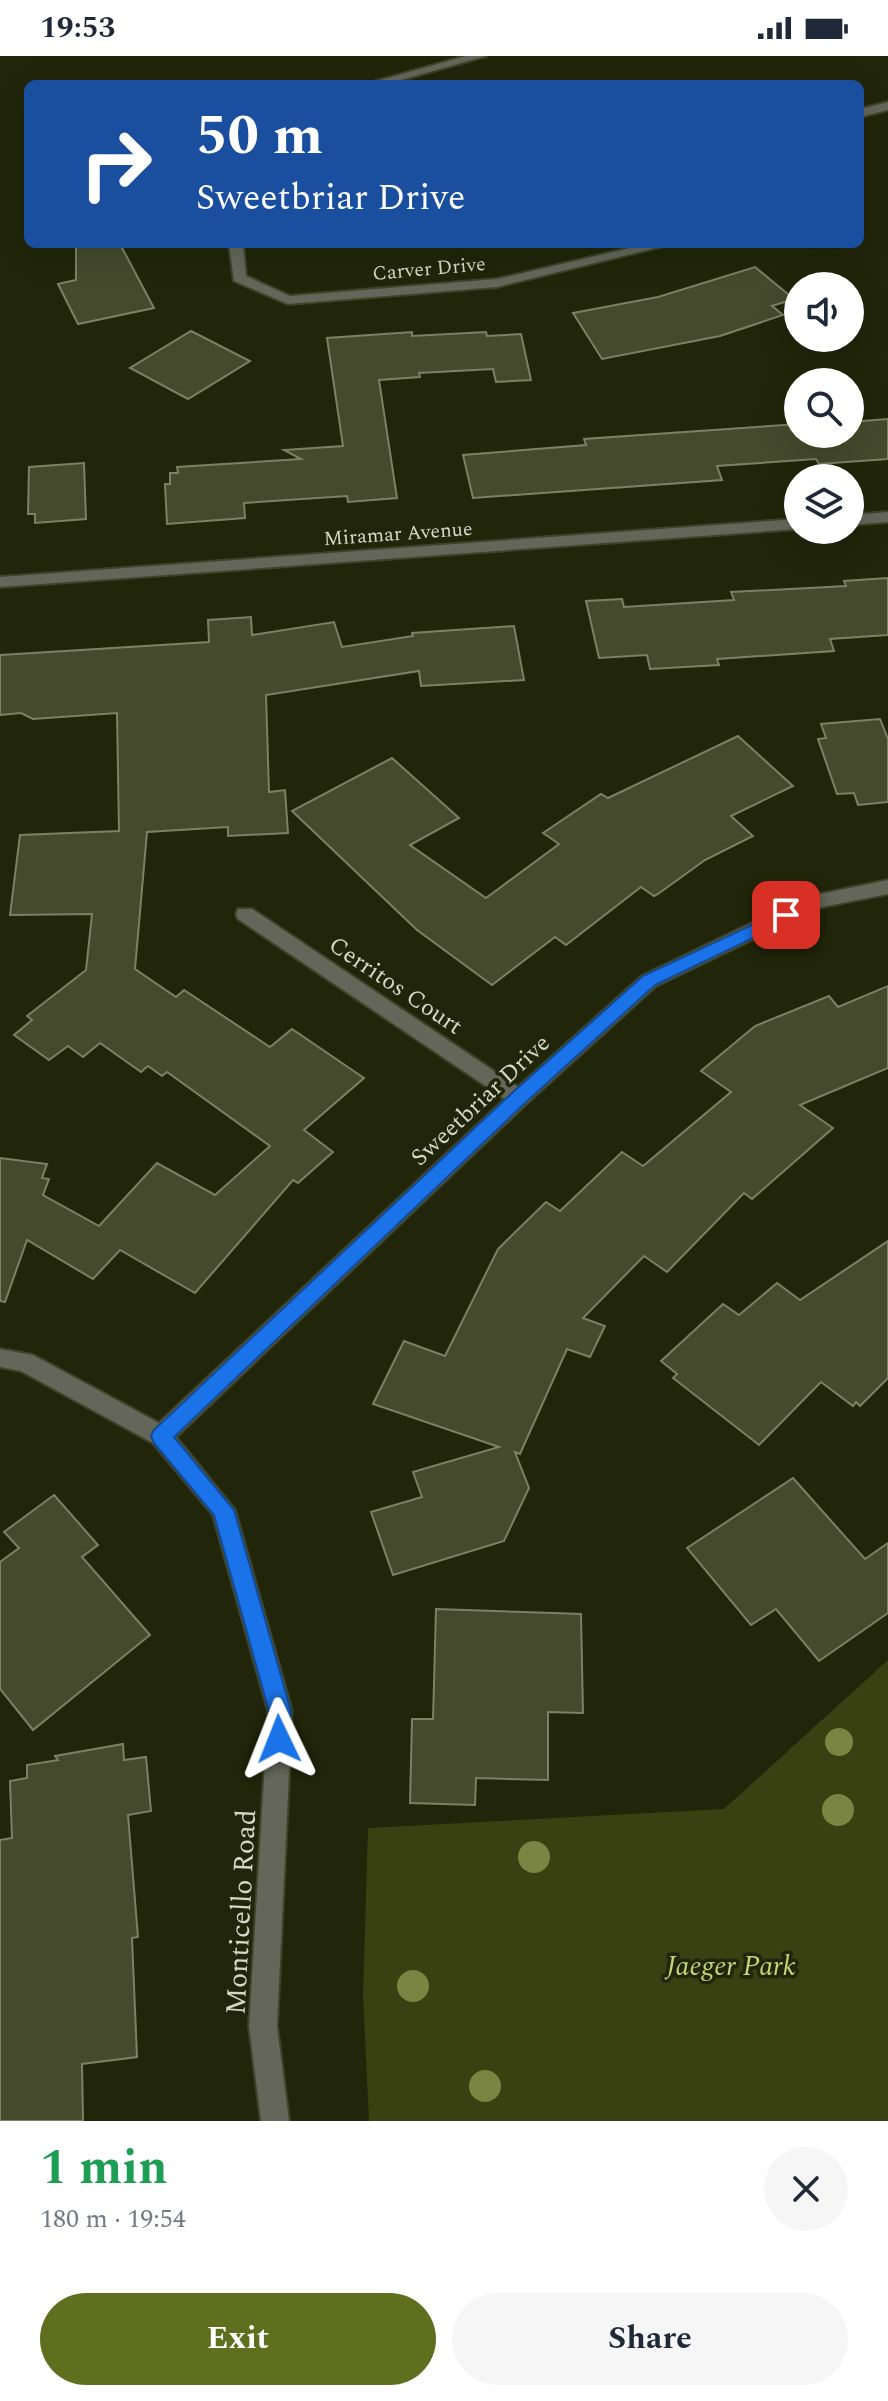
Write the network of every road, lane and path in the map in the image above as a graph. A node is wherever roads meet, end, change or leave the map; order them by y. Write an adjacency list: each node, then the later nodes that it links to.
1 (480, 56): 2 (street)
2 (387, 80)
3 (888, 106): 4 (street)
4 (864, 112)
5 (236, 248): 6 (street, Carver Drive)
6 (648, 248)
7 (888, 517): 8 (street)
8 (864, 519)
9 (784, 525): 10 (street, Miramar Avenue)
10 (0, 582)
11 (888, 887): 13 (street, Sweetbriar Drive)
12 (245, 914): 13 (street, Cerritos Court)
13 (519, 1098): 15 (street, Sweetbriar Drive)
14 (0, 1358): 15 (street, Monticello Road)
15 (161, 1436): 16 (street, Monticello Road)
16 (275, 2121)

